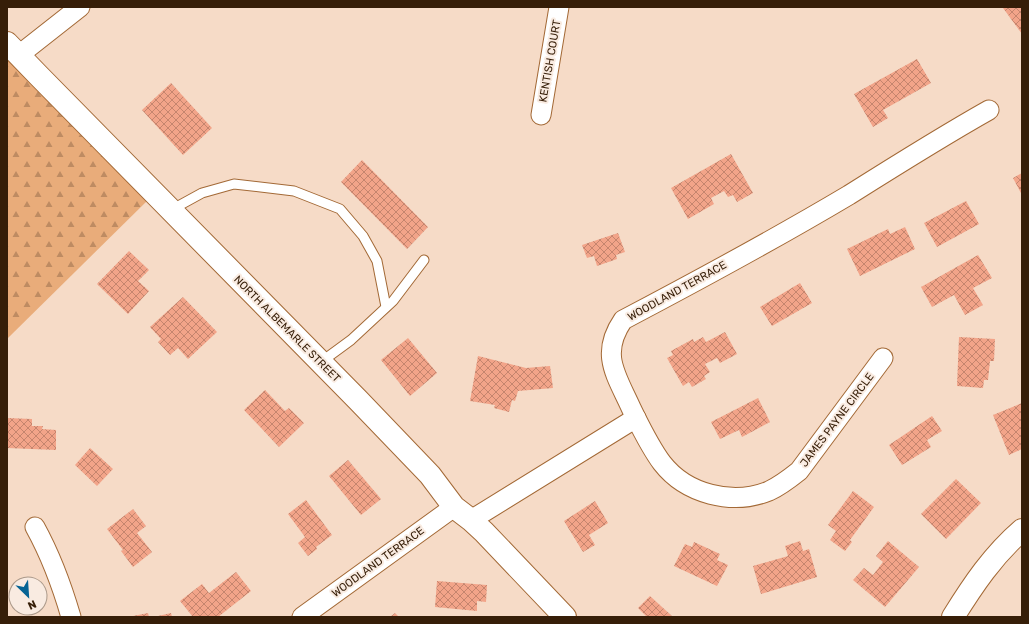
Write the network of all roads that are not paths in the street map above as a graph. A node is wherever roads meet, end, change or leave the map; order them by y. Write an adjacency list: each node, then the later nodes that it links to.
1 (80, 7): 3 (street)
2 (559, 7): 5 (street, KENTISH COURT)
3 (13, 49): 6 (street, NORTH ALBEMARLE STREET)
4 (989, 110): 11 (street, WOODLAND TERRACE)
5 (541, 115)
6 (171, 210): 8 (lane); 10 (street, NORTH ALBEMARLE STREET)
7 (424, 260): 8 (lane)
8 (386, 307): 10 (lane)
9 (884, 358): 11 (street, JAMES PAYNE CIRCLE)
10 (321, 362): 12 (street, NORTH ALBEMARLE STREET)
11 (636, 418): 12 (street, WOODLAND TERRACE)
12 (462, 514): 16 (street, WOODLAND TERRACE); 17 (street, NORTH ALBEMARLE STREET)
13 (35, 528): 15 (street)
14 (1022, 530): 18 (street)
15 (71, 617)
16 (302, 617)
17 (565, 617)
18 (953, 617)

